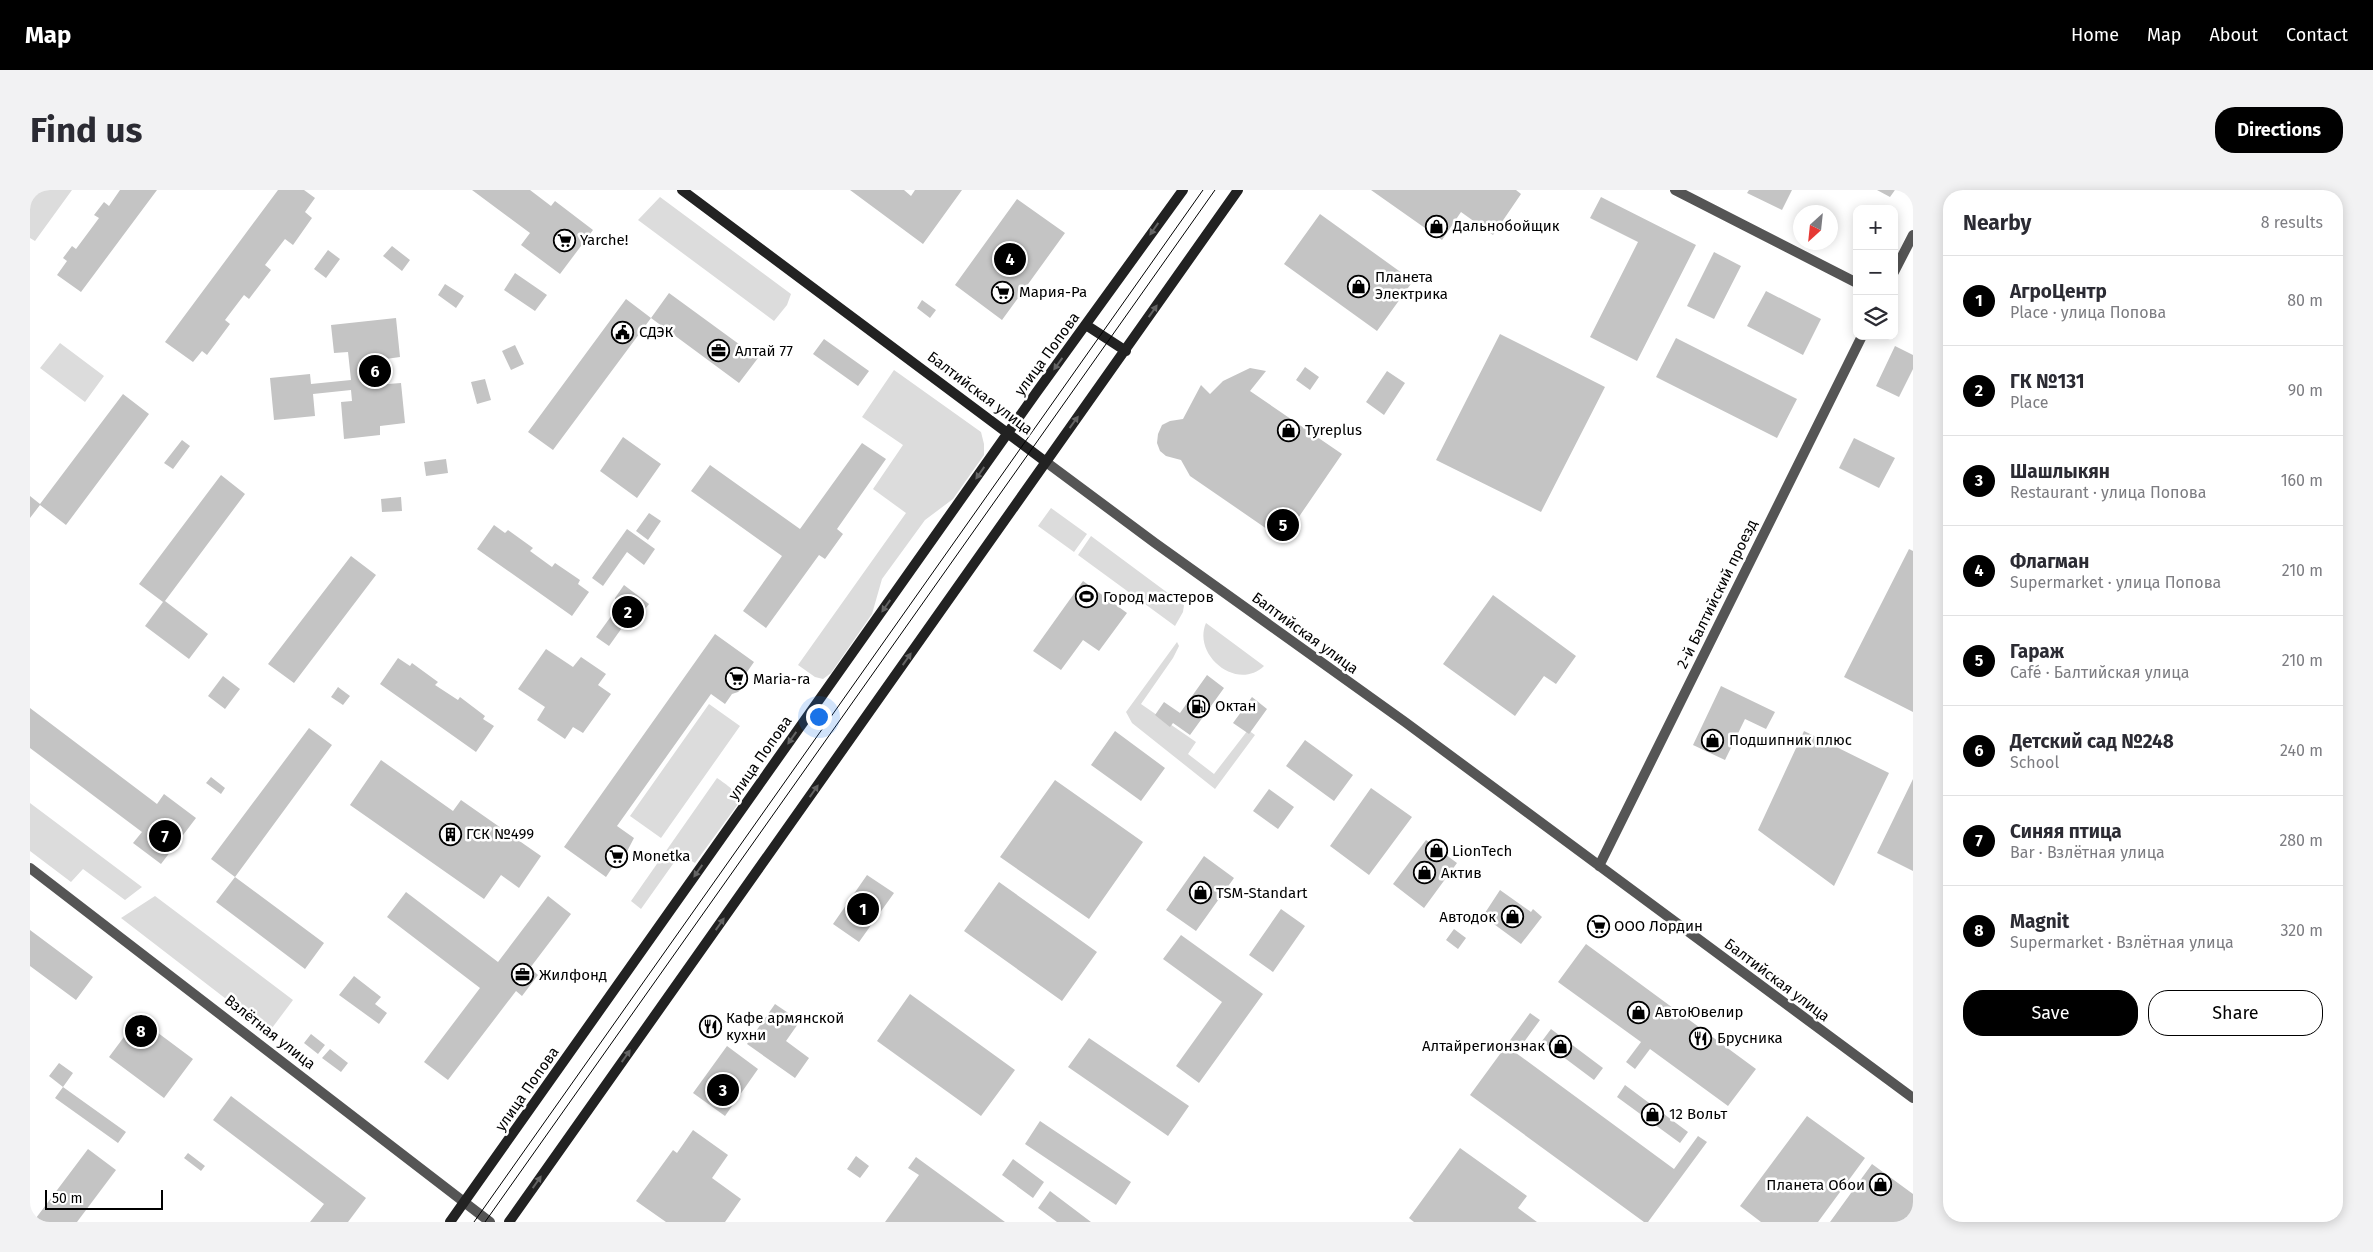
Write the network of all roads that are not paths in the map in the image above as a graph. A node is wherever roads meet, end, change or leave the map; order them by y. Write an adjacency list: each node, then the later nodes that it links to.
1 (682, 190): 11 (main road, Балтийская улица)
2 (1183, 190): 8 (main road, улица Попова, one-way to 8)
3 (1238, 190): 10 (main road, one-way to 3)
4 (1675, 190): 7 (street)
5 (1913, 236): 6 (street)
6 (1898, 264)
7 (1853, 281)
8 (1086, 324): 10 (main road); 11 (main road, улица Попова, one-way to 11)
9 (1860, 340): 13 (street, 2-й Балтийский проезд)
10 (1126, 351): 12 (main road, one-way to 10)
11 (1008, 434): 12 (main road, Балтийская улица); 16 (main road, улица Попова, one-way to 16)
12 (1046, 462): 13 (street, Балтийская улица); 19 (main road, one-way to 12)
13 (1599, 866): 15 (street, Балтийская улица)
14 (30, 868): 16 (street, Взлётная улица)
15 (1913, 1098)
16 (464, 1203): 17 (main road, улица Попова); 18 (street, Взлётная улица)
17 (450, 1222)
18 (490, 1222)
19 (509, 1222)

